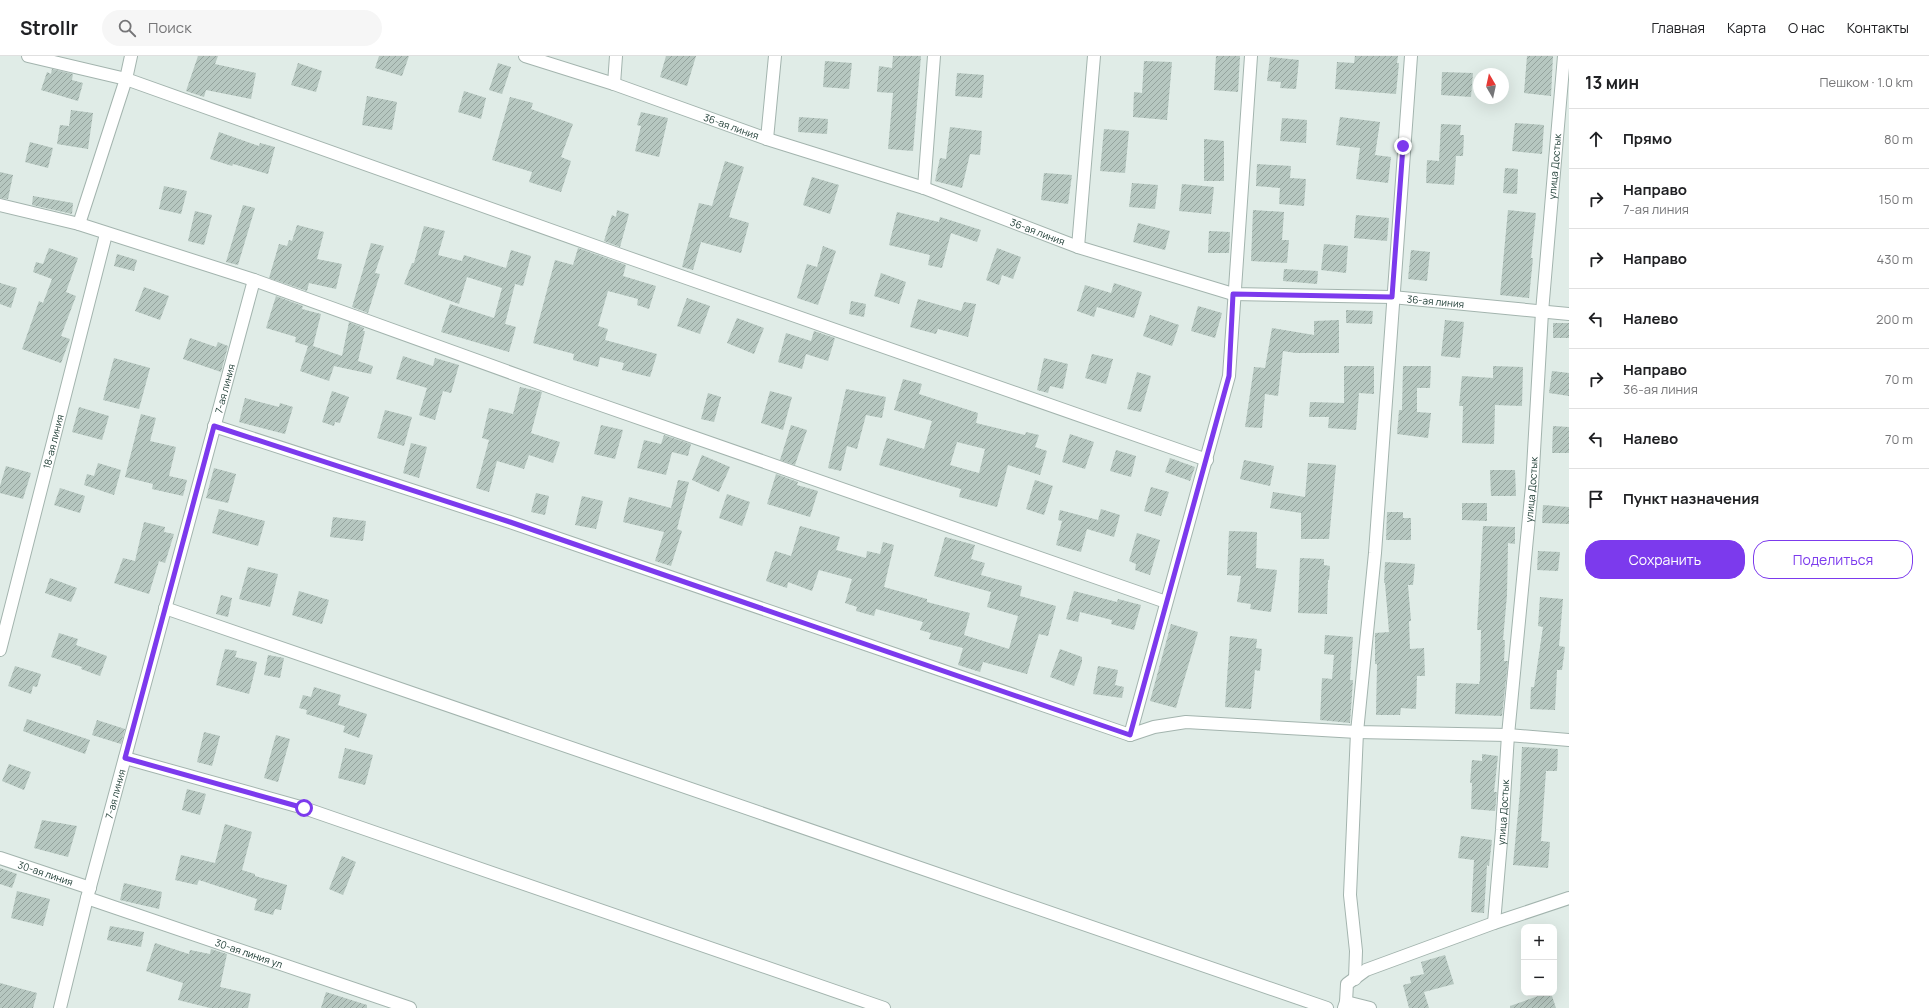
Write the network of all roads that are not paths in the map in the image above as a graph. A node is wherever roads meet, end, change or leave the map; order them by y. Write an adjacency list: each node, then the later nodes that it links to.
1 (28, 56): 11 (street)
2 (131, 56): 11 (street)
3 (525, 56): 12 (street, 36-ая линия)
4 (616, 56): 12 (street)
5 (775, 56): 13 (street)
6 (934, 56): 14 (street)
7 (1094, 56): 18 (street)
8 (1251, 56): 20 (street)
9 (1410, 56): 21 (street)
10 (1564, 56): 22 (street, улица Достык)
11 (126, 79): 16 (street); 25 (street)
12 (614, 84): 13 (street, 36-ая линия)
13 (767, 139): 14 (street, 36-ая линия)
14 (924, 188): 18 (street, 36-ая линия)
15 (0, 205): 16 (street)
16 (79, 224): 17 (street)
17 (106, 234): 19 (street); 28 (street, 18-ая линия)
18 (1078, 247): 20 (street, 36-ая линия)
19 (254, 280): 24 (street, 7-ая линия); 26 (street)
20 (1233, 294): 21 (street, 36-ая линия); 25 (street)
21 (1392, 297): 22 (street, 36-ая линия); 29 (street)
22 (1542, 312): 23 (street, 36-ая линия); 31 (street, улица Достык)
23 (1569, 314)
24 (214, 426): 27 (street, 7-ая линия); 30 (street)
25 (1207, 460): 26 (street)
26 (1166, 602): 30 (street)
27 (165, 608): 33 (street, 7-ая линия); 43 (street)
28 (0, 650)
29 (1357, 732): 30 (street); 31 (street); 38 (street)
30 (1130, 735)
31 (1508, 736): 32 (street); 37 (street, улица Достык)
32 (1569, 740)
33 (125, 758): 35 (street, 7-ая линия); 42 (street)
34 (0, 858): 35 (street, 30-ая линия)
35 (89, 893): 40 (street, 7-ая линия); 41 (street, 30-ая линия ул)
36 (1569, 898): 37 (street)
37 (1494, 923): 38 (street)
38 (1355, 979): 39 (street)
39 (1345, 1005): 44 (street)
40 (60, 1008)
41 (410, 1008)
42 (884, 1008)
43 (1327, 1008)
44 (1370, 1008)

